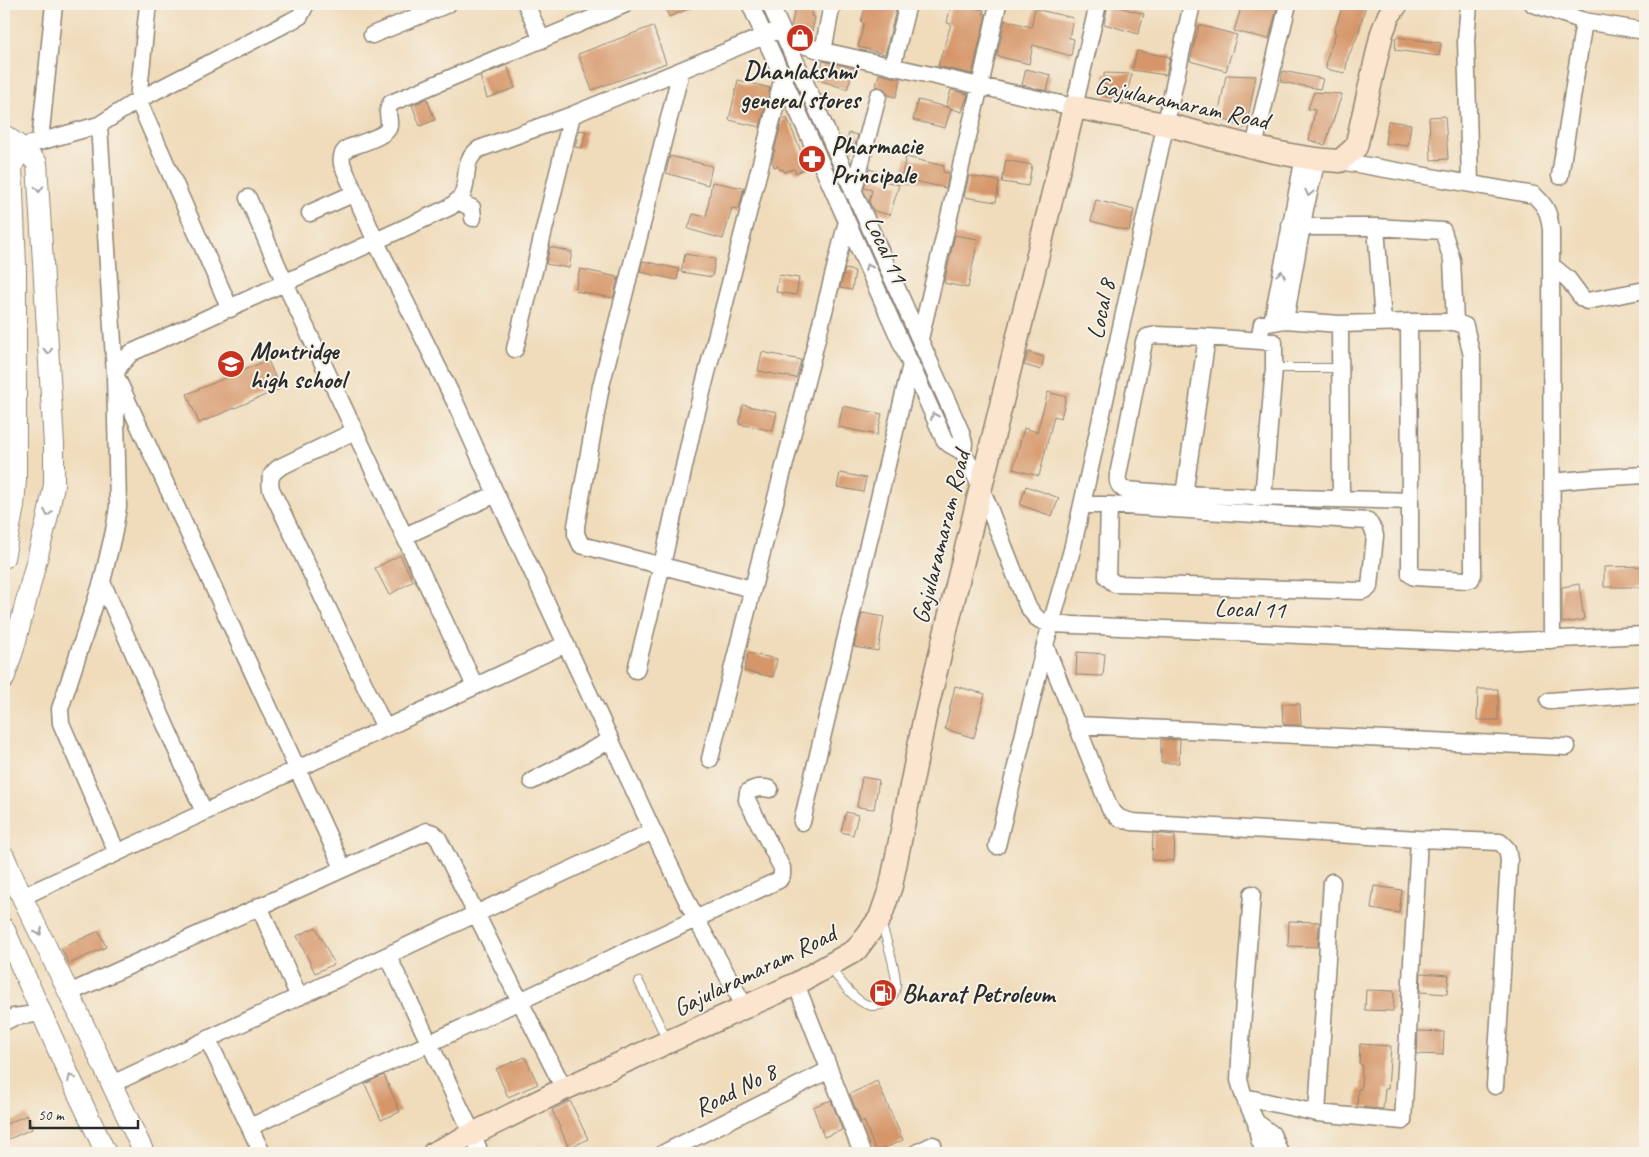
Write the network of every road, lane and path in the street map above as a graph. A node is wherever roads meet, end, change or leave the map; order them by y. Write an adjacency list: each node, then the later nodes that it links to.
1 (54, 4): 36 (street)
2 (148, 4): 30 (street)
3 (306, 4): 30 (street)
4 (448, 4): 20 (street)
5 (526, 4): 23 (street)
6 (626, 4): 23 (street)
7 (750, 4): 22 (street, Local 11)
8 (770, 4): 21 (street, Local 11)
9 (832, 4): 24 (street)
10 (908, 4): 25 (street)
11 (998, 4): 28 (street)
12 (1098, 4): 31 (street)
13 (1192, 4): 34 (street, Local 8)
14 (1288, 4): 38 (street)
15 (1397, 4): 40 (main road)
16 (1469, 4): 44 (street)
17 (1533, 4): 18 (street)
18 (1584, 21): 19 (street); 43 (street)
19 (1645, 31)
20 (372, 35)
21 (784, 35): 22 (street); 24 (street); 41 (street, Local 11)
22 (765, 36): 26 (street); 27 (street, Local 11)
23 (542, 40): 45 (street)
24 (823, 51): 25 (street)
25 (892, 67): 28 (street)
26 (681, 71): 32 (street); 88 (street)
27 (783, 77): 42 (street, Local 11); 88 (street)
28 (980, 86): 31 (street); 67 (street)
29 (878, 96): 46 (street)
30 (138, 100): 33 (street); 58 (street)
31 (1074, 107): 34 (main road, Gajularamaram Road); 78 (main road, Gajularamaram Road)
32 (572, 115): 48 (street); 69 (street)
33 (99, 125): 36 (street); 73 (street)
34 (1166, 125): 38 (main road, Gajularamaram Road); 84 (street, Local 8)
35 (4, 135): 37 (street)
36 (40, 141): 37 (street)
37 (21, 147): 87 (street); 97 (street, one-way to 97)
38 (1254, 147): 39 (main road, Gajularamaram Road)
39 (1310, 158): 40 (main road, Gajularamaram Road); 52 (street)
40 (1340, 161): 44 (street)
41 (842, 164): 42 (street); 46 (street, Local 11)
42 (826, 172): 51 (street, Local 11)
43 (1560, 176)
44 (1470, 183): 55 (street)
45 (355, 193): 49 (street); 54 (street)
46 (854, 193): 59 (street, Local 11)
47 (248, 198): 56 (street)
48 (458, 201): 50 (street); 54 (street)
49 (310, 213)
50 (473, 218)
51 (847, 221): 60 (street, Local 11, one-way to 51); 90 (street)
52 (1296, 226): 53 (street); 61 (street)
53 (1376, 227): 62 (street); 64 (street)
54 (376, 242): 56 (street); 79 (street)
55 (1551, 265): 57 (street); 77 (street)
56 (285, 283): 58 (street); 74 (street)
57 (1645, 290)
58 (230, 309): 73 (street)
59 (908, 312): 60 (street); 67 (street, Local 11)
60 (892, 320): 70 (street, Local 11)
61 (1278, 321): 65 (street); 68 (street)
62 (1383, 322): 63 (street); 65 (street)
63 (1409, 322): 64 (street); 83 (street)
64 (1455, 322): 83 (street)
65 (1340, 324): 72 (street)
66 (1207, 337): 68 (street); 80 (street); 80 (street)
67 (920, 339): 75 (street, Local 11)
68 (1258, 341): 71 (street)
69 (516, 349)
70 (911, 364): 75 (street, Local 11, one-way to 70); 110 (street)
71 (1274, 368): 72 (lane); 81 (street)
72 (1341, 368): 82 (street)
73 (115, 374): 89 (street); 106 (street)
74 (355, 431): 86 (street); 102 (street)
75 (963, 452): 78 (street, Local 11)
76 (1645, 475): 77 (street)
77 (1552, 482): 93 (street)
78 (980, 485): 91 (street, Local 11); 122 (main road, Gajularamaram Road)
79 (496, 494): 86 (street); 94 (street)
80 (1184, 495): 81 (street)
81 (1263, 498): 82 (street)
82 (1340, 499): 83 (street)
83 (1410, 501)
84 (1082, 505): 85 (street); 91 (street, Local 8)
85 (1109, 505): 85 (street)
86 (404, 536): 98 (street)
87 (4, 558)
88 (662, 565): 90 (street); 96 (street)
89 (102, 582): 109 (street); 114 (street)
90 (752, 589): 105 (street)
91 (1052, 624): 93 (street, Local 11); 95 (street, Local 8)
92 (1645, 635): 93 (street, Local 11)
93 (1552, 640)
94 (566, 644): 98 (street); 103 (street)
95 (1045, 645): 101 (street); 113 (street, Local 8)
96 (636, 670)
97 (4, 679)
98 (475, 686): 102 (street)
99 (1645, 694): 100 (street)
100 (1549, 701)
101 (1077, 725): 104 (street); 112 (street)
102 (385, 728): 106 (street)
103 (611, 740): 107 (street); 111 (street)
104 (1566, 747)
105 (710, 759)
106 (297, 769): 109 (street); 116 (street)
107 (532, 781)
108 (770, 789): 123 (street)
109 (204, 812): 114 (street)
110 (802, 822)
111 (653, 831): 121 (street); 123 (street)
112 (1419, 840): 140 (street); 143 (street)
113 (997, 846)
114 (117, 852): 119 (street)
115 (4, 856): 119 (street)
116 (343, 868): 120 (street); 121 (street)
117 (1332, 882): 143 (street)
118 (1252, 894): 142 (street)
119 (22, 897): 129 (street, one-way to 129)
120 (259, 906): 129 (street); 130 (street)
121 (477, 913): 125 (street); 131 (street)
122 (880, 918): 126 (main road, Gajularamaram Road); 126 (lane)
123 (696, 919): 131 (street); 132 (street)
124 (4, 928): 133 (street)
125 (388, 956): 130 (street); 136 (street)
126 (828, 966): 128 (main road, Gajularamaram Road)
127 (638, 982): 137 (lane)
128 (796, 984): 132 (main road, Gajularamaram Road); 138 (street)
129 (69, 993): 139 (street)
130 (299, 997): 135 (street)
131 (521, 1002): 136 (street); 141 (street)
132 (745, 1007): 137 (main road, Gajularamaram Road)
133 (42, 1013): 134 (street); 148 (street, one-way to 133)
134 (4, 1022)
135 (208, 1040): 139 (street); 145 (street)
136 (429, 1042): 145 (street); 146 (street)
137 (668, 1042): 141 (main road, Gajularamaram Road)
138 (830, 1070): 152 (street, Road No 8); 153 (street)
139 (112, 1084): 149 (street)
140 (1495, 1086)
141 (564, 1089): 146 (main road, Gajularamaram Road)
142 (1244, 1097): 143 (street); 144 (street)
143 (1317, 1113)
144 (1256, 1122): 155 (street); 156 (street)
145 (250, 1127): 150 (street)
146 (476, 1144): 151 (main road, Gajularamaram Road)
147 (932, 1145): 154 (street)
148 (106, 1153)
149 (144, 1153)
150 (262, 1153)
151 (434, 1153)
152 (664, 1153)
153 (862, 1153)
154 (916, 1153)
155 (1265, 1153)
156 (1280, 1153)

